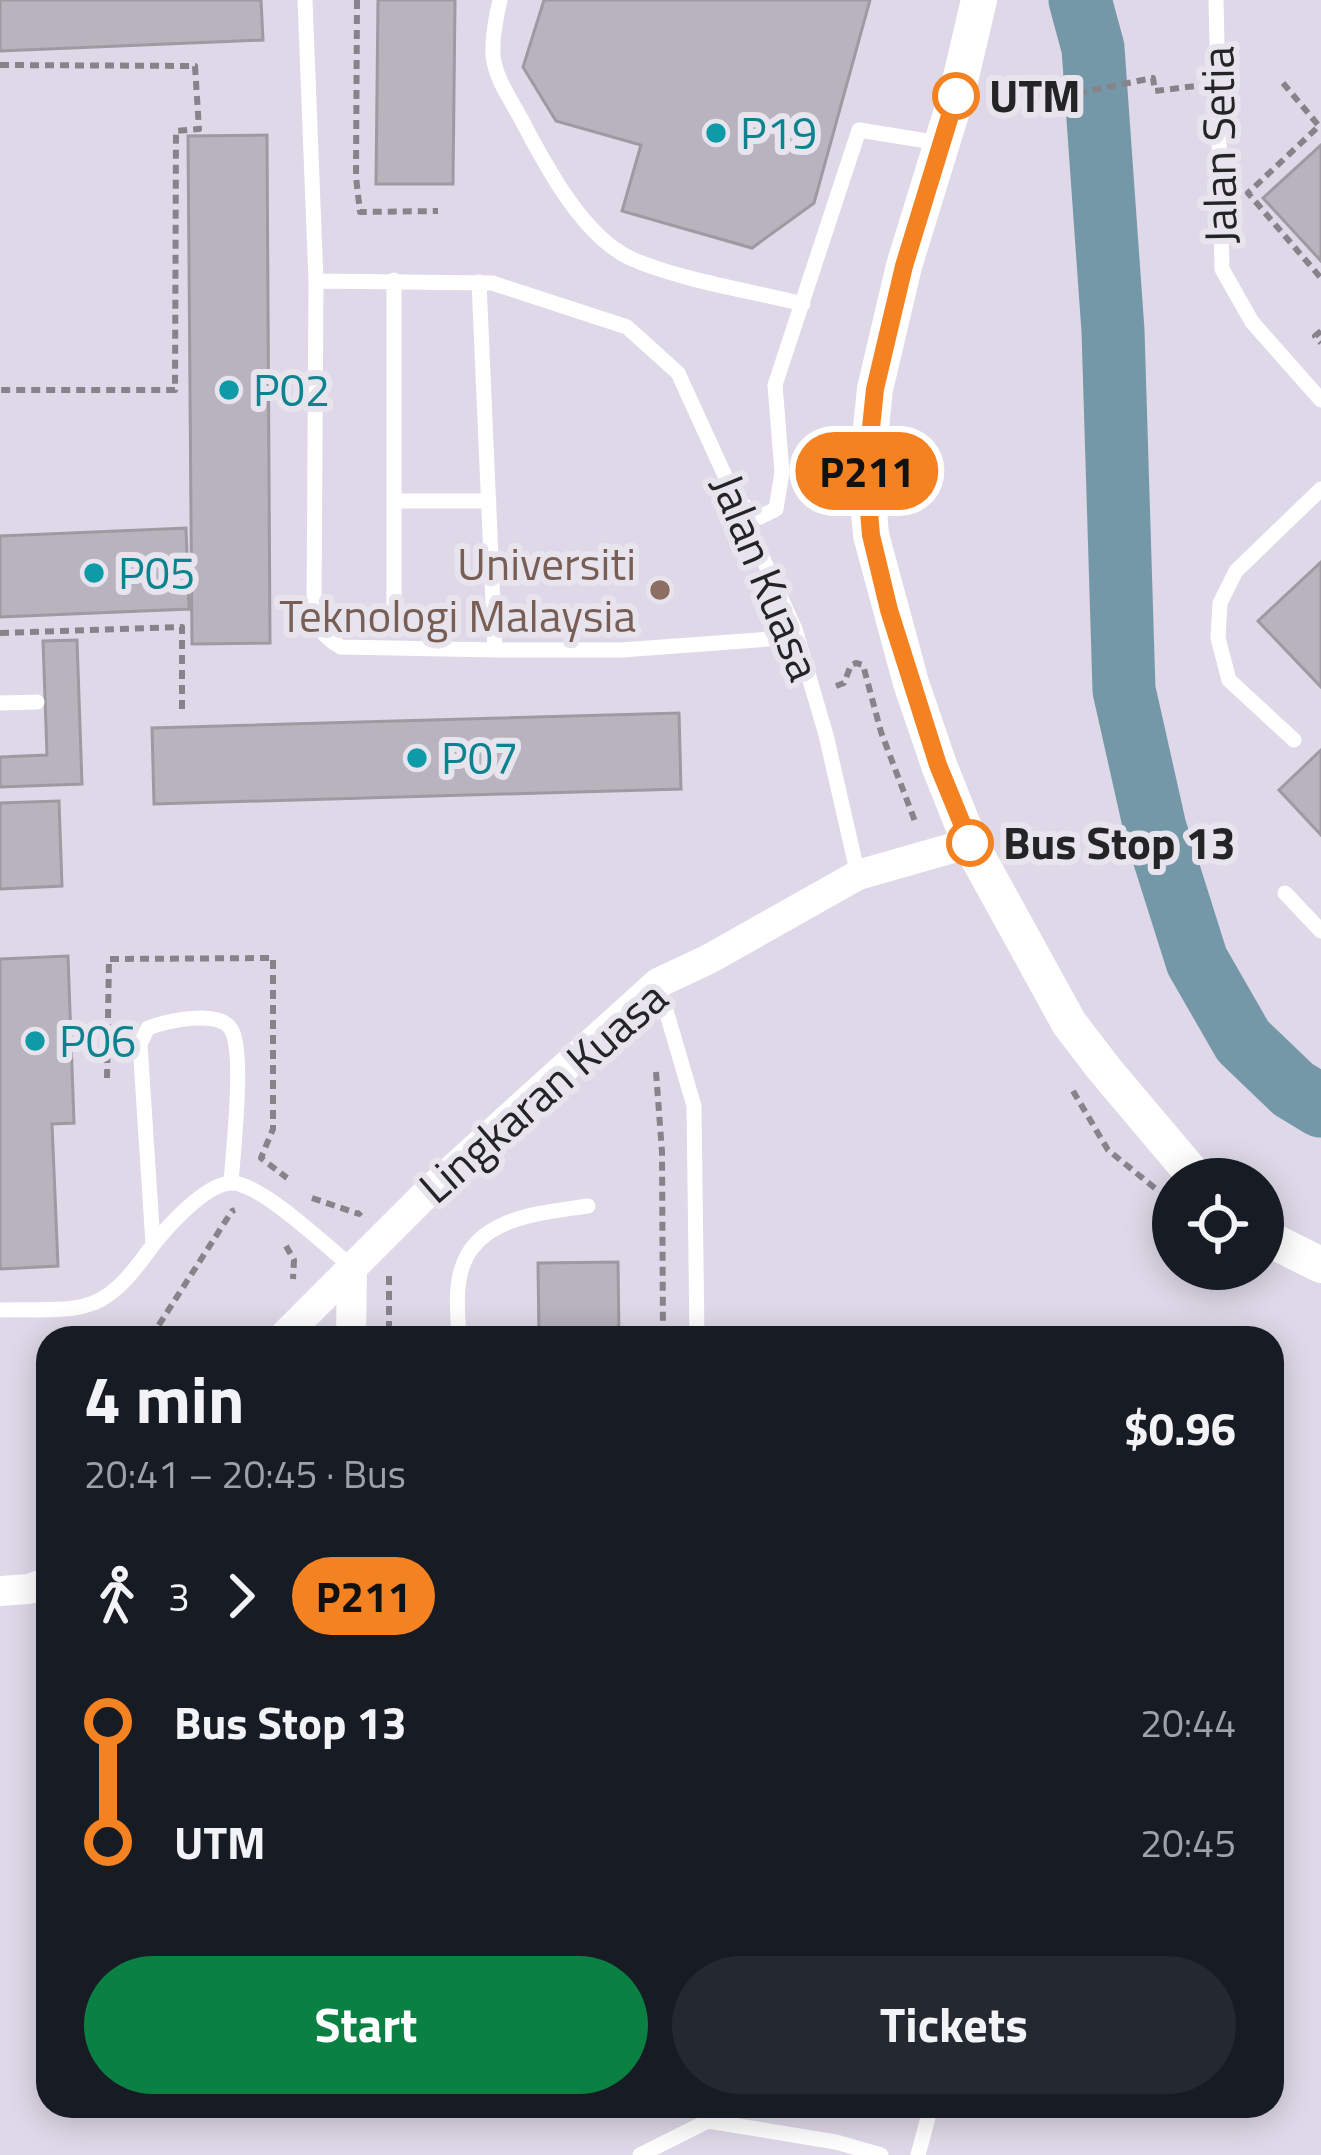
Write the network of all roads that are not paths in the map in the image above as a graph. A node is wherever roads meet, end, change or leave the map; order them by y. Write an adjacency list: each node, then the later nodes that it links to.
1 (305, 0): 7 (lane)
2 (500, 0): 9 (lane)
3 (979, 0): 5 (street)
4 (1216, 0): 10 (lane, Jalan Setia)
5 (940, 143): 9 (lane); 21 (street)
6 (394, 280): 7 (lane, Jalan Kuasa); 8 (lane, Jalan Kuasa); 13 (lane)
7 (316, 281): 17 (lane)
8 (479, 282): 12 (lane, Jalan Kuasa); 14 (lane)
9 (802, 304): 12 (lane)
10 (1321, 400)
11 (1321, 489): 20 (lane)
12 (736, 500): 16 (lane, Jalan Kuasa)
13 (395, 501): 14 (lane); 15 (lane)
14 (490, 501): 17 (lane)
15 (394, 603)
16 (797, 638): 17 (lane); 22 (lane, Jalan Kuasa)
17 (495, 650)
18 (38, 702): 19 (lane)
19 (0, 703)
20 (1294, 740)
21 (970, 843): 22 (street, Lingkaran Kuasa); 26 (street)
22 (858, 875): 25 (street, Lingkaran Kuasa)
23 (1285, 893): 24 (lane)
24 (1321, 931)
25 (658, 983): 32 (street, Lingkaran Kuasa); 37 (lane)
26 (1178, 1158)
27 (231, 1183): 29 (lane); 29 (lane); 32 (lane)
28 (588, 1205): 36 (lane)
29 (153, 1244): 33 (lane)
30 (1284, 1246): 31 (street)
31 (1321, 1265)
32 (352, 1267): 34 (street, Lingkaran Kuasa); 35 (street)
33 (0, 1310)
34 (295, 1326)
35 (351, 1326)
36 (458, 1326)
37 (697, 1326)
38 (36, 1586): 39 (street)
39 (0, 1591)
40 (700, 2118): 43 (lane)
41 (730, 2118): 44 (lane)
42 (928, 2118): 45 (lane)
43 (640, 2155)
44 (881, 2155)
45 (918, 2155)

